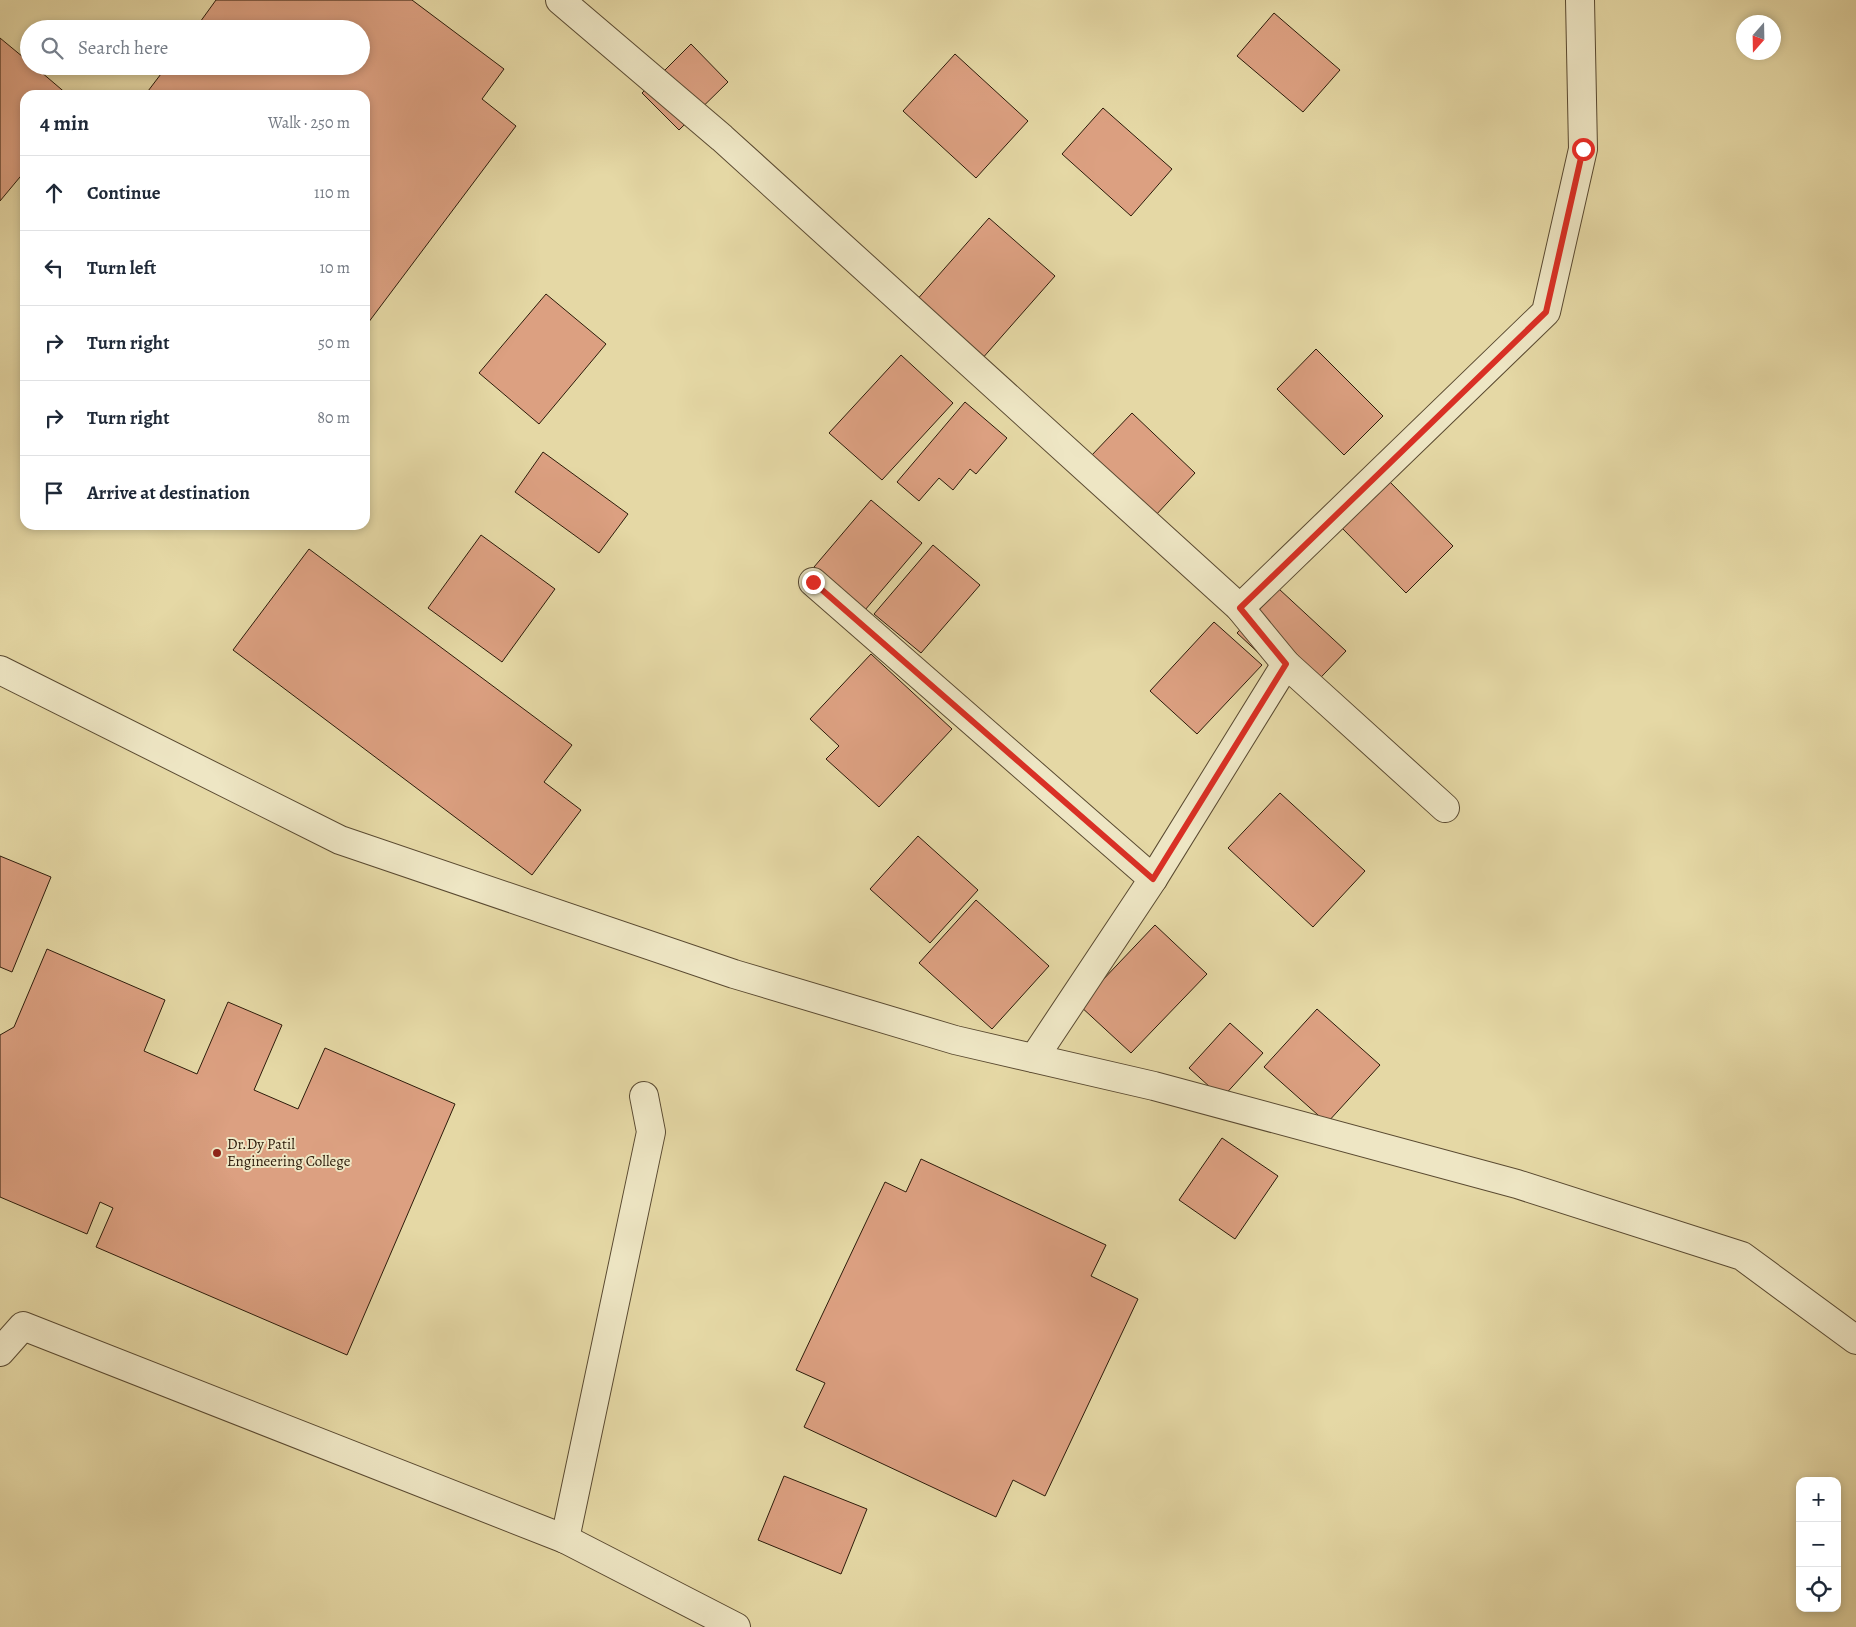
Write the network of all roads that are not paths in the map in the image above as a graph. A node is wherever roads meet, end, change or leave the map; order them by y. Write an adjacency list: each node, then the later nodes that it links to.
1 (560, 0): 4 (street)
2 (1580, 0): 4 (street)
3 (813, 582): 8 (street)
4 (1240, 608): 5 (street)
5 (1286, 664): 7 (street); 8 (street)
6 (0, 670): 9 (street)
7 (1445, 808)
8 (1153, 879): 9 (street)
9 (1034, 1058): 11 (street)
10 (644, 1096): 13 (street)
11 (1856, 1340)
12 (0, 1352): 13 (street)
13 (565, 1539): 14 (street)
14 (736, 1627)

